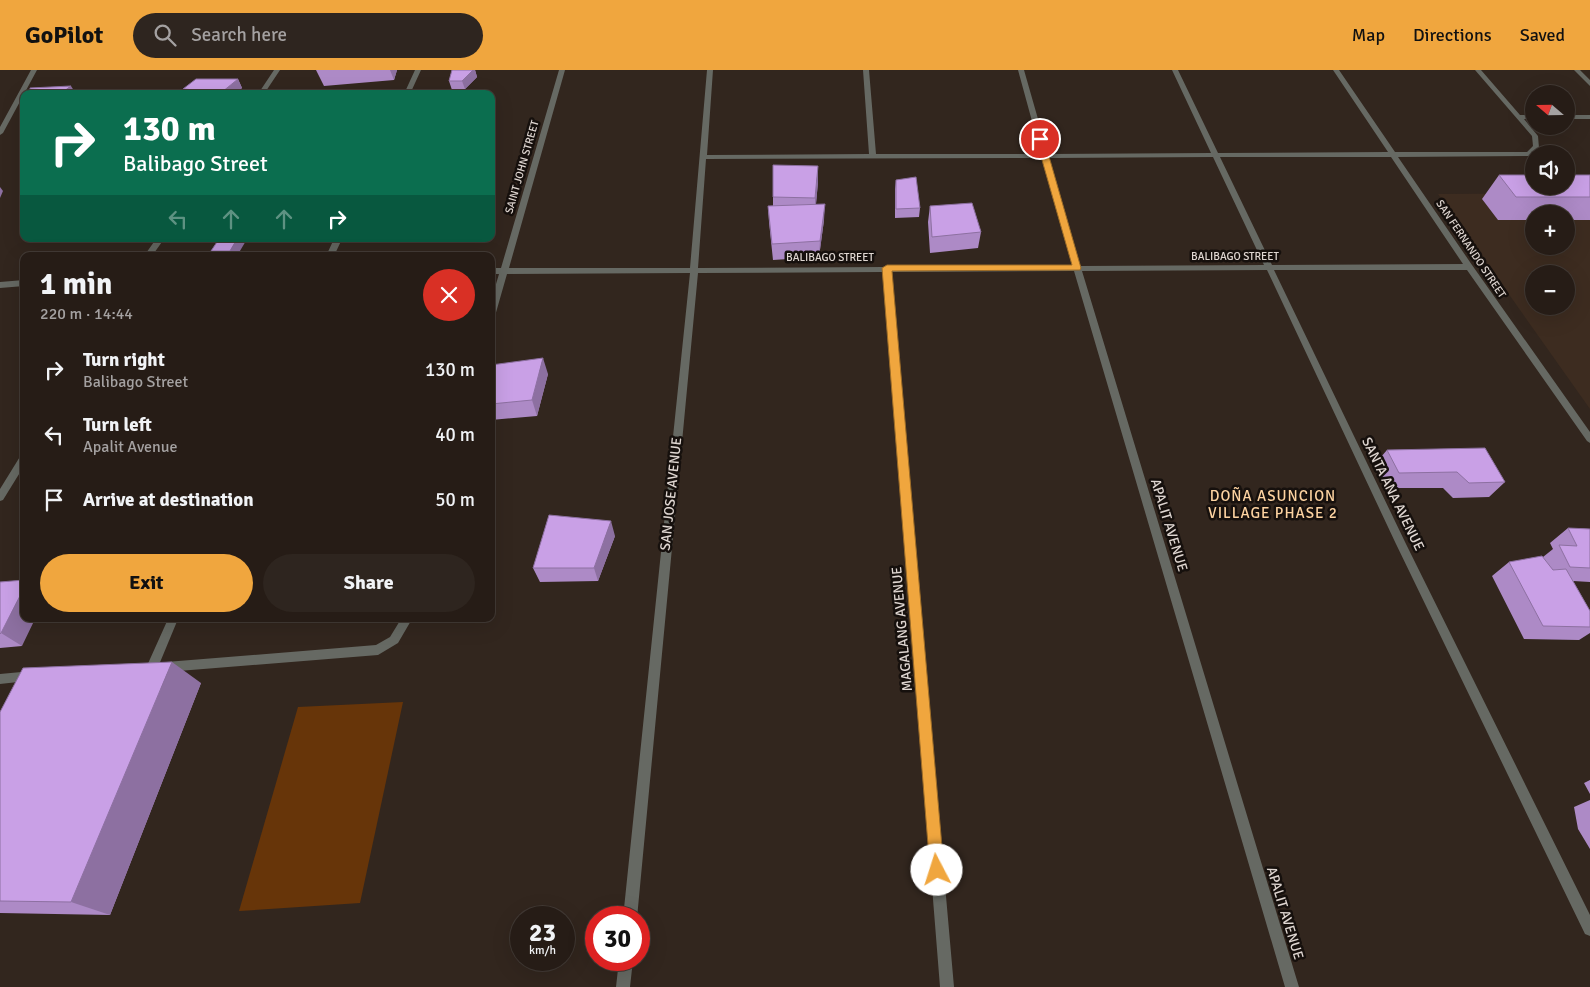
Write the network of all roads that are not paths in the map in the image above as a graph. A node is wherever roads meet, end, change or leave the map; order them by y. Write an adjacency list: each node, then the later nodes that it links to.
1 (34, 70): 13 (street)
2 (277, 70): 14 (street)
3 (418, 70): 15 (street)
4 (562, 70): 32 (street, SAINT JOHN STREET)
5 (710, 70): 22 (street, SAN JOSE AVENUE)
6 (866, 70): 23 (street)
7 (1021, 70): 24 (street, APALIT AVENUE)
8 (1175, 70): 25 (street, SANTA ANA AVENUE)
9 (1336, 70): 26 (street, SAN FERNANDO STREET)
10 (1478, 70): 17 (street)
11 (1577, 70): 12 (street)
12 (1590, 84)
13 (23, 90)
14 (264, 90)
15 (409, 90)
16 (20, 96): 21 (street)
17 (1518, 117): 18 (street); 26 (street)
18 (1525, 117)
19 (1575, 117): 20 (street)
20 (1590, 117)
21 (0, 132)
22 (703, 156): 23 (street); 31 (street, SAN JOSE AVENUE)
23 (873, 156): 24 (street)
24 (1045, 156): 25 (street); 30 (street, APALIT AVENUE)
25 (1215, 156): 26 (street); 27 (street, SANTA ANA AVENUE)
26 (1394, 156): 28 (street, SAN FERNANDO STREET)
27 (1270, 267): 28 (street, BALIBAGO STREET); 30 (street, BALIBAGO STREET); 45 (street, SANTA ANA AVENUE)
28 (1469, 267): 37 (street, SAN FERNANDO STREET)
29 (887, 268): 30 (street, BALIBAGO STREET); 31 (street, BALIBAGO STREET); 48 (street, MAGALANG AVENUE)
30 (1077, 268): 49 (street, APALIT AVENUE)
31 (694, 269): 32 (street, BALIBAGO STREET); 44 (street, SAN JOSE AVENUE)
32 (504, 270): 33 (street, BALIBAGO STREET); 36 (street, SAINT JOHN STREET)
33 (495, 271)
34 (20, 283): 35 (street)
35 (0, 285)
36 (495, 302)
37 (1590, 439)
38 (20, 464): 39 (street)
39 (0, 497)
40 (171, 622): 41 (street)
41 (405, 622)
42 (45, 675): 43 (street)
43 (0, 679)
44 (631, 906)
45 (1590, 929)
46 (625, 971): 47 (street)
47 (623, 987)
48 (947, 987)
49 (1292, 987)

